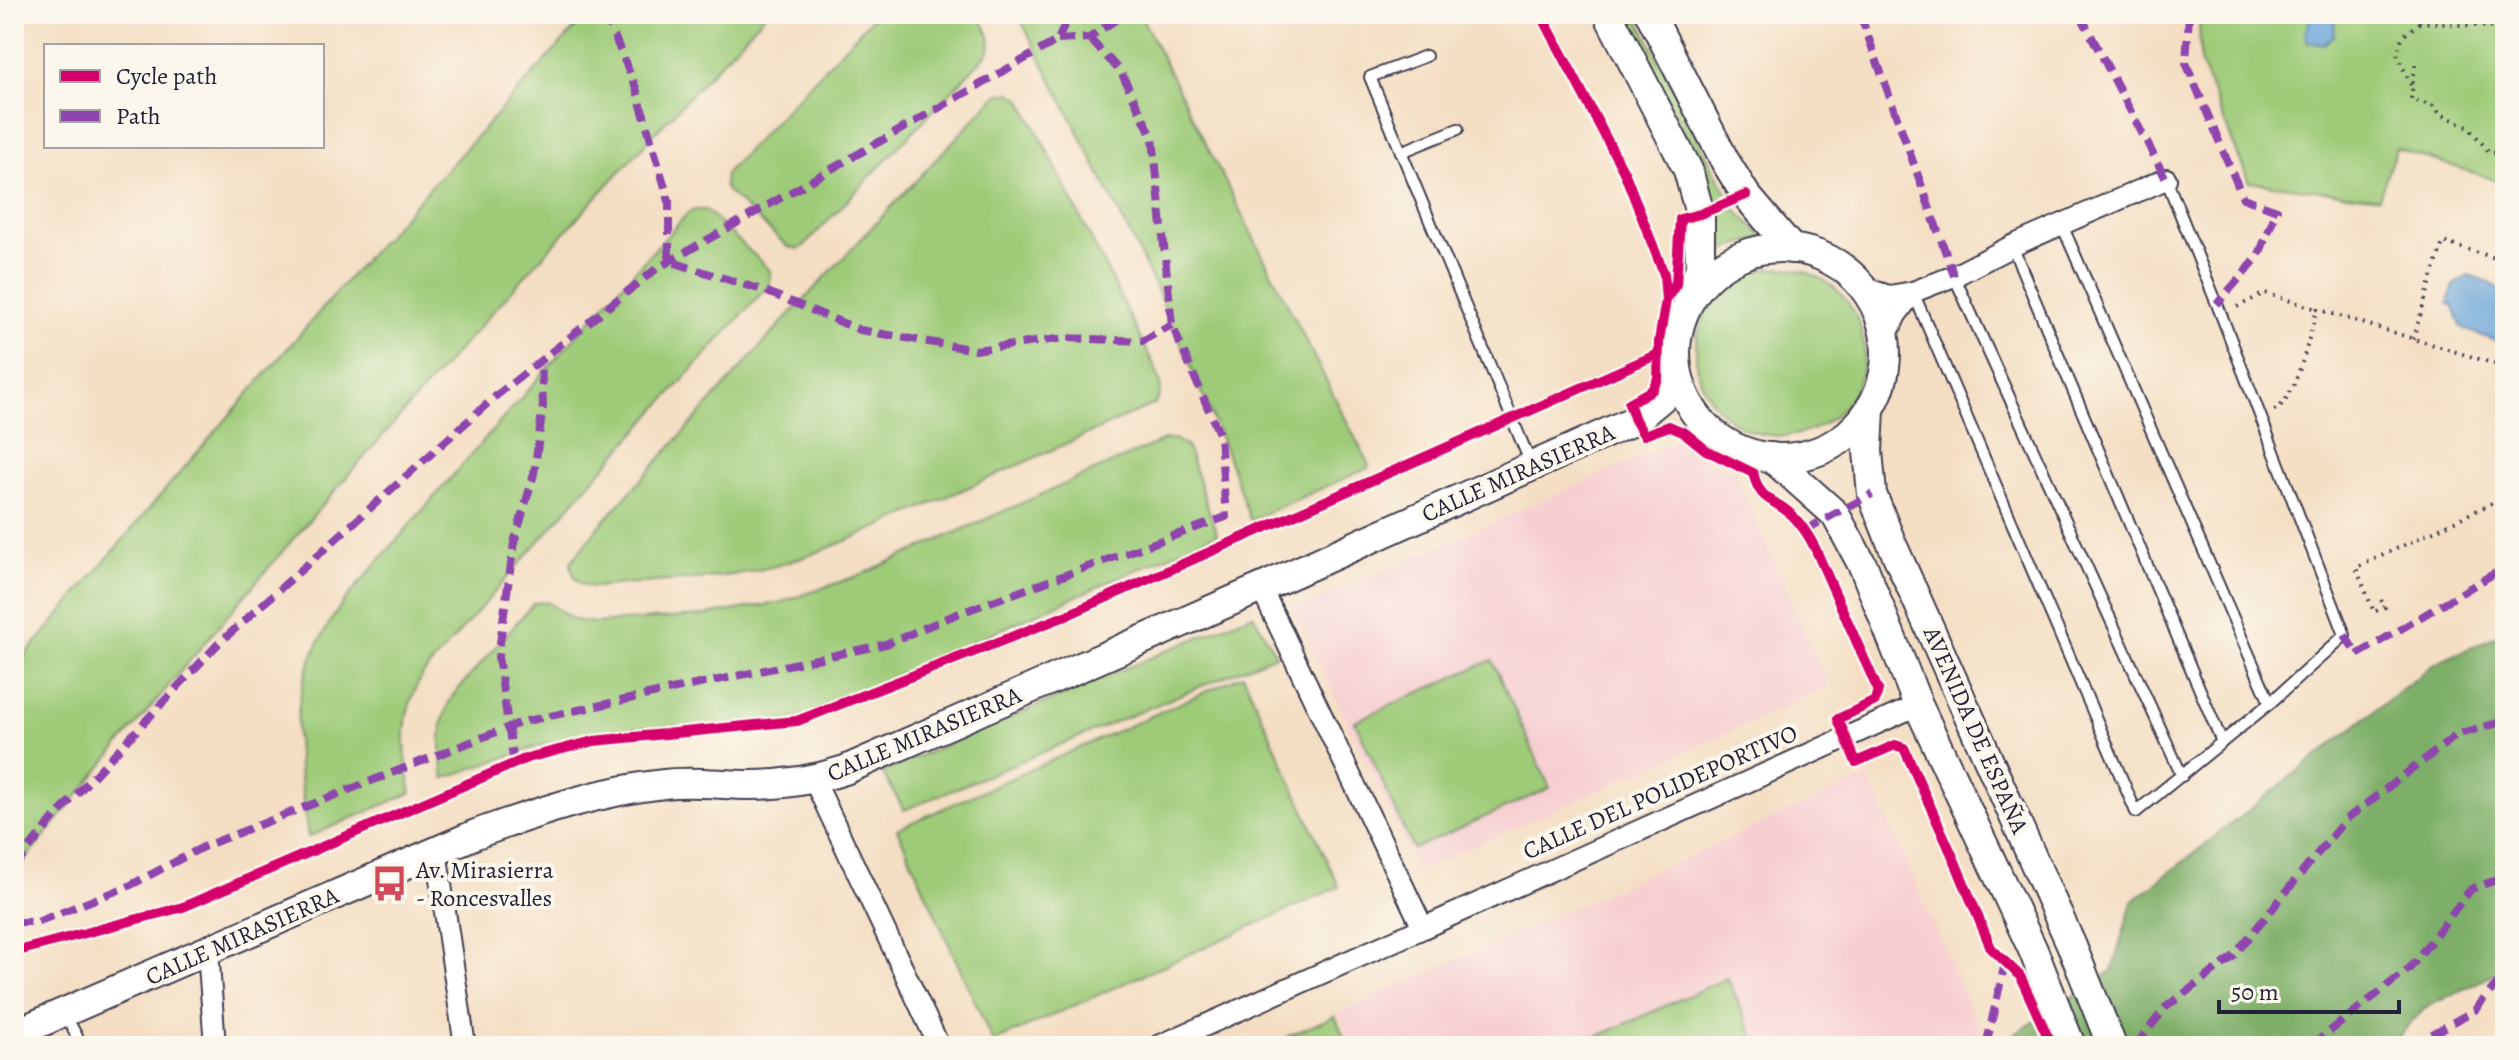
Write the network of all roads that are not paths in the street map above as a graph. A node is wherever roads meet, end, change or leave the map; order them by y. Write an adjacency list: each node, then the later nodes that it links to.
1 (1608, 14): 13 (main road)
2 (1650, 14): 9 (main road)
3 (1426, 56): 5 (lane)
4 (1458, 129): 5 (lane)
5 (1401, 152): 20 (lane)
6 (2166, 179): 7 (street); 22 (lane)
7 (2062, 225): 8 (street); 22 (lane)
8 (2012, 246): 10 (street); 24 (lane)
9 (1792, 249): 11 (main road); 13 (main road)
10 (1954, 276): 12 (street); 25 (lane)
11 (1864, 288): 12 (street); 14 (main road)
12 (1913, 292): 14 (street); 25 (lane)
13 (1690, 299): 15 (main road)
14 (1885, 339): 16 (main road)
15 (1678, 375): 17 (main road, CALLE MIRASIERRA); 18 (main road)
16 (1870, 408): 19 (main road); 38 (main road, AVENIDA DE ESPAÑA)
17 (1635, 420): 18 (main road, CALLE MIRASIERRA); 20 (main road, CALLE MIRASIERRA)
18 (1700, 420): 19 (main road)
19 (1771, 457): 23 (main road, AVENIDA DE ESPAÑA)
20 (1532, 466): 21 (main road, CALLE MIRASIERRA)
21 (1261, 588): 26 (main road, CALLE MIRASIERRA); 28 (street)
22 (2270, 703): 24 (lane)
23 (1918, 705): 28 (street, CALLE DEL POLIDEPORTIVO); 37 (main road, AVENIDA DE ESPAÑA)
24 (2222, 742): 25 (lane)
25 (2182, 776)
26 (814, 780): 27 (main road, CALLE MIRASIERRA); 35 (street)
27 (436, 851): 29 (main road, CALLE MIRASIERRA); 34 (street)
28 (1423, 928): 36 (street, CALLE DEL POLIDEPORTIVO)
29 (208, 950): 30 (main road, CALLE MIRASIERRA); 33 (street)
30 (65, 1013): 31 (main road, CALLE MIRASIERRA); 32 (lane)
31 (14, 1034)
32 (82, 1046)
33 (215, 1046)
34 (465, 1046)
35 (939, 1046)
36 (1159, 1046)
37 (2071, 1046)
38 (2112, 1046)

